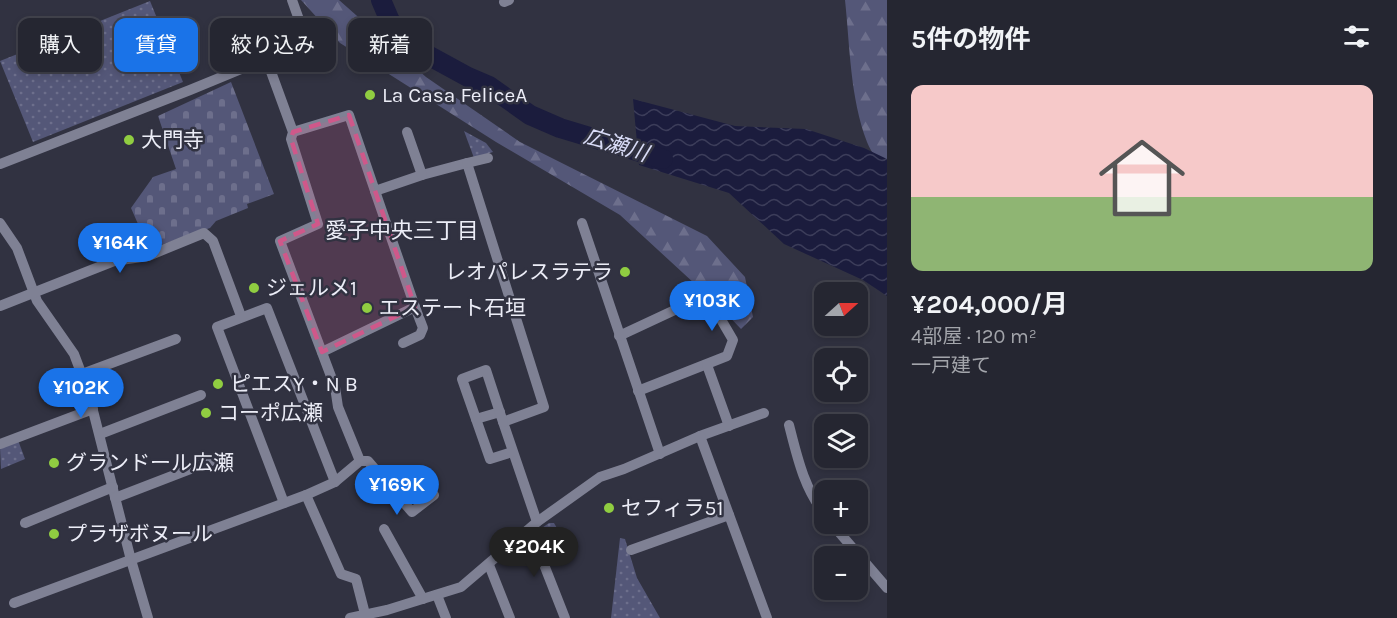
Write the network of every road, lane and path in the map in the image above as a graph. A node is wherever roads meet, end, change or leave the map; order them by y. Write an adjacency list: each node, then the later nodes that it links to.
1 (292, 0): 2 (street)
2 (298, 18)
3 (232, 72): 9 (street)
4 (271, 72): 5 (street)
5 (293, 132): 11 (street); 21 (street)
6 (407, 132): 10 (street)
7 (488, 158): 8 (street)
8 (467, 163): 10 (street); 28 (street)
9 (0, 164)
10 (422, 175): 11 (street)
11 (375, 191): 16 (street)
12 (0, 223): 14 (street)
13 (582, 223): 18 (street)
14 (34, 292): 15 (street); 17 (street); 23 (street)
15 (0, 306)
16 (415, 307): 20 (street); 21 (street)
17 (241, 316): 39 (street); 44 (street)
18 (619, 336): 22 (street); 24 (street)
19 (176, 339): 23 (street)
20 (403, 342)
21 (322, 352): 38 (street)
22 (707, 365): 24 (street); 31 (street)
23 (82, 374): 26 (street)
24 (638, 391): 36 (street)
25 (201, 395): 32 (street)
26 (93, 409): 32 (street); 34 (street)
27 (764, 413): 31 (street)
28 (501, 417): 29 (street); 29 (street); 35 (street)
29 (476, 419): 35 (street)
30 (789, 425): 43 (street)
31 (729, 426): 33 (street)
32 (100, 434): 40 (street)
33 (700, 436): 36 (street); 45 (street)
34 (0, 444)
35 (512, 452): 47 (street)
36 (660, 454): 47 (street)
37 (224, 456): 40 (street)
38 (360, 461): 39 (street); 42 (street)
39 (335, 482): 41 (street)
40 (114, 493): 46 (street); 51 (street)
41 (306, 495): 44 (street); 57 (street)
42 (434, 495)
43 (814, 497)
44 (284, 503): 51 (street)
45 (729, 515): 50 (street); 64 (street)
46 (25, 523)
47 (533, 525): 52 (street); 63 (street)
48 (384, 529): 55 (street)
49 (841, 534): 53 (street)
50 (631, 550)
51 (130, 560): 56 (street); 59 (street)
52 (489, 565): 54 (street); 62 (street)
53 (887, 588)
54 (437, 595): 55 (street); 61 (street)
55 (423, 599): 58 (street)
56 (14, 603)
57 (365, 614): 58 (street); 60 (street)
58 (388, 614)
59 (148, 618)
60 (350, 618)
61 (446, 618)
62 (510, 618)
63 (565, 618)
64 (767, 618)

